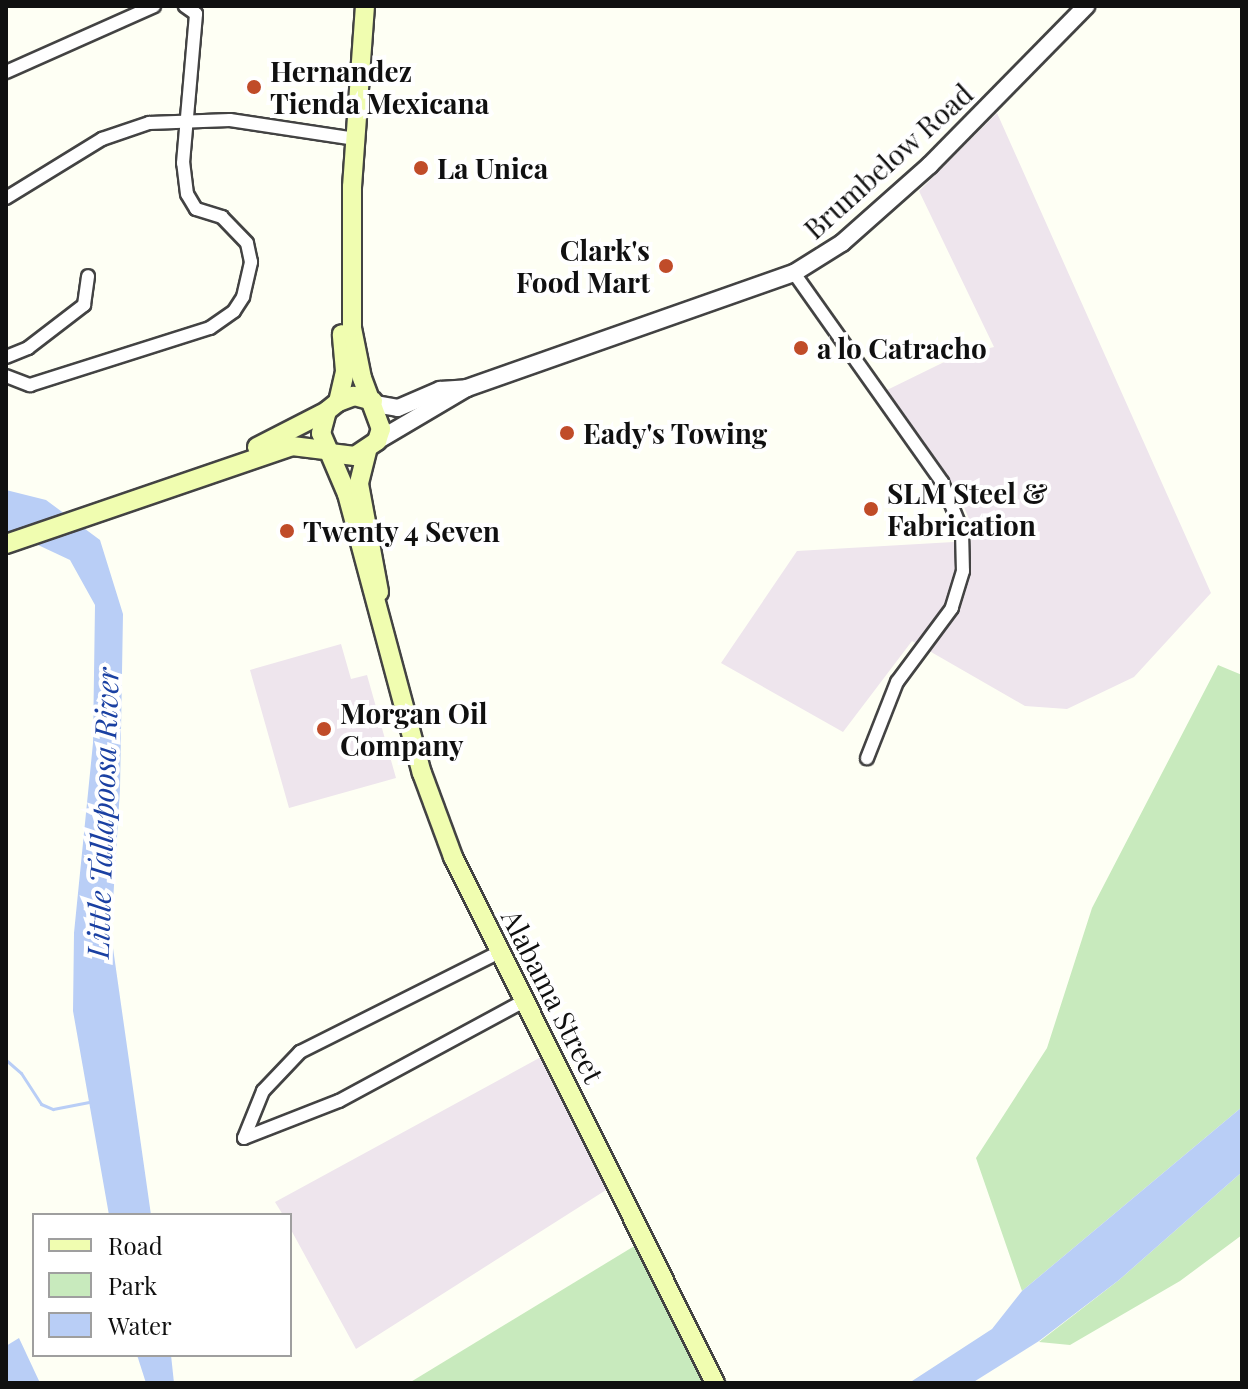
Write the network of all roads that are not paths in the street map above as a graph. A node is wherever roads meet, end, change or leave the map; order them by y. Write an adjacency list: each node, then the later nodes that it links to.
1 (154, 6): 5 (street)
2 (185, 6): 6 (street)
3 (365, 6): 7 (main road)
4 (1086, 6): 10 (street, Brumbelow Road)
5 (6, 72)
6 (189, 118): 7 (street); 9 (street); 13 (street)
7 (356, 139): 8 (main road)
8 (352, 187): 15 (main road); 16 (main road)
9 (6, 198)
10 (794, 273): 14 (street, Brumbelow Road); 22 (street)
11 (88, 276): 12 (street)
12 (6, 357)
13 (6, 376)
14 (467, 388): 15 (street, Brumbelow Road); 17 (street, Brumbelow Road)
15 (374, 403): 16 (main road); 17 (main road)
16 (332, 406): 18 (main road); 19 (main road)
17 (372, 446): 18 (main road); 21 (main road, Alabama Street)
18 (328, 451): 19 (main road); 21 (main road, Alabama Street)
19 (183, 483): 20 (main road)
20 (6, 544)
21 (380, 619): 23 (main road, Alabama Street)
22 (867, 758)
23 (500, 952): 24 (main road, Alabama Street); 24 (street)
24 (524, 1001): 25 (main road, Alabama Street)
25 (715, 1383)

